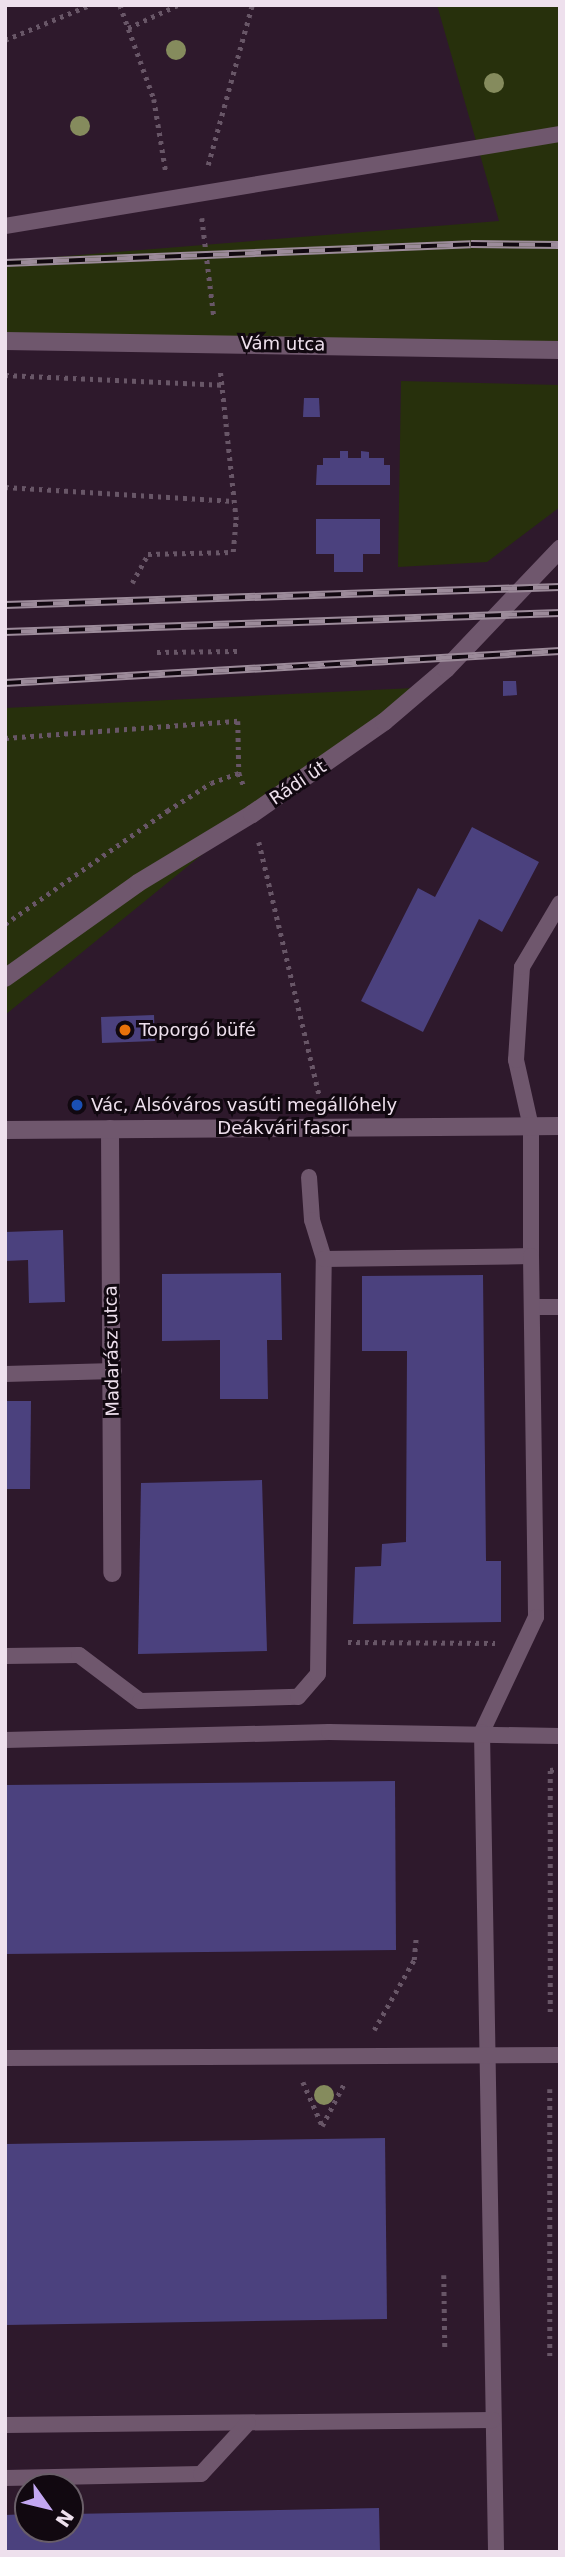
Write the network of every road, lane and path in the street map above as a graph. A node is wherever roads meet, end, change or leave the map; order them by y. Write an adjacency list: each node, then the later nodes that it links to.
1 (90, 5): 5 (path)
2 (120, 5): 4 (path)
3 (178, 5): 4 (path)
4 (128, 28): 7 (path)
5 (5, 40)
6 (560, 134): 7 (lane)
7 (170, 199): 8 (lane)
8 (5, 226)
9 (5, 341): 10 (street, Vám utca)
10 (216, 342): 11 (street, Vám utca); 13 (path)
11 (560, 350)
12 (5, 374): 13 (path)
13 (222, 385): 15 (path)
14 (5, 488): 15 (path)
15 (234, 501): 17 (path)
16 (560, 550): 22 (street, Rádi út)
17 (132, 583)
18 (237, 651): 19 (path)
19 (157, 652)
20 (5, 738): 21 (path)
21 (240, 773): 22 (path); 24 (path)
22 (252, 814): 25 (street, Rádi út); 28 (path)
23 (560, 903): 27 (lane)
24 (5, 925)
25 (5, 978)
26 (560, 1126): 27 (street, Deákvári fasor)
27 (531, 1127): 28 (street, Deákvári fasor); 32 (lane)
28 (326, 1128): 29 (street, Deákvári fasor)
29 (110, 1129): 30 (street, Deákvári fasor); 36 (street, Madarász utca)
30 (5, 1130)
31 (309, 1177): 33 (lane)
32 (531, 1256): 33 (lane); 34 (lane)
33 (324, 1259): 41 (lane)
34 (533, 1307): 35 (lane); 42 (lane)
35 (560, 1307)
36 (114, 1371): 37 (lane); 38 (street, Madarász utca)
37 (5, 1374)
38 (113, 1573)
39 (348, 1642): 40 (path)
40 (499, 1643)
41 (5, 1656)
42 (482, 1732): 43 (lane); 44 (lane); 50 (lane)
43 (560, 1736)
44 (5, 1740)
45 (560, 1769): 47 (path)
46 (416, 1935): 48 (path)
47 (550, 2012)
48 (361, 2030)
49 (560, 2055): 50 (lane)
50 (489, 2056): 51 (lane); 58 (lane)
51 (5, 2058)
52 (301, 2077): 53 (path)
53 (348, 2077)
54 (550, 2089): 57 (path)
55 (444, 2275): 56 (path)
56 (445, 2351)
57 (550, 2356)
58 (493, 2420): 59 (lane); 62 (lane)
59 (248, 2423): 60 (lane); 61 (lane)
60 (5, 2425)
61 (5, 2478)
62 (496, 2552)

